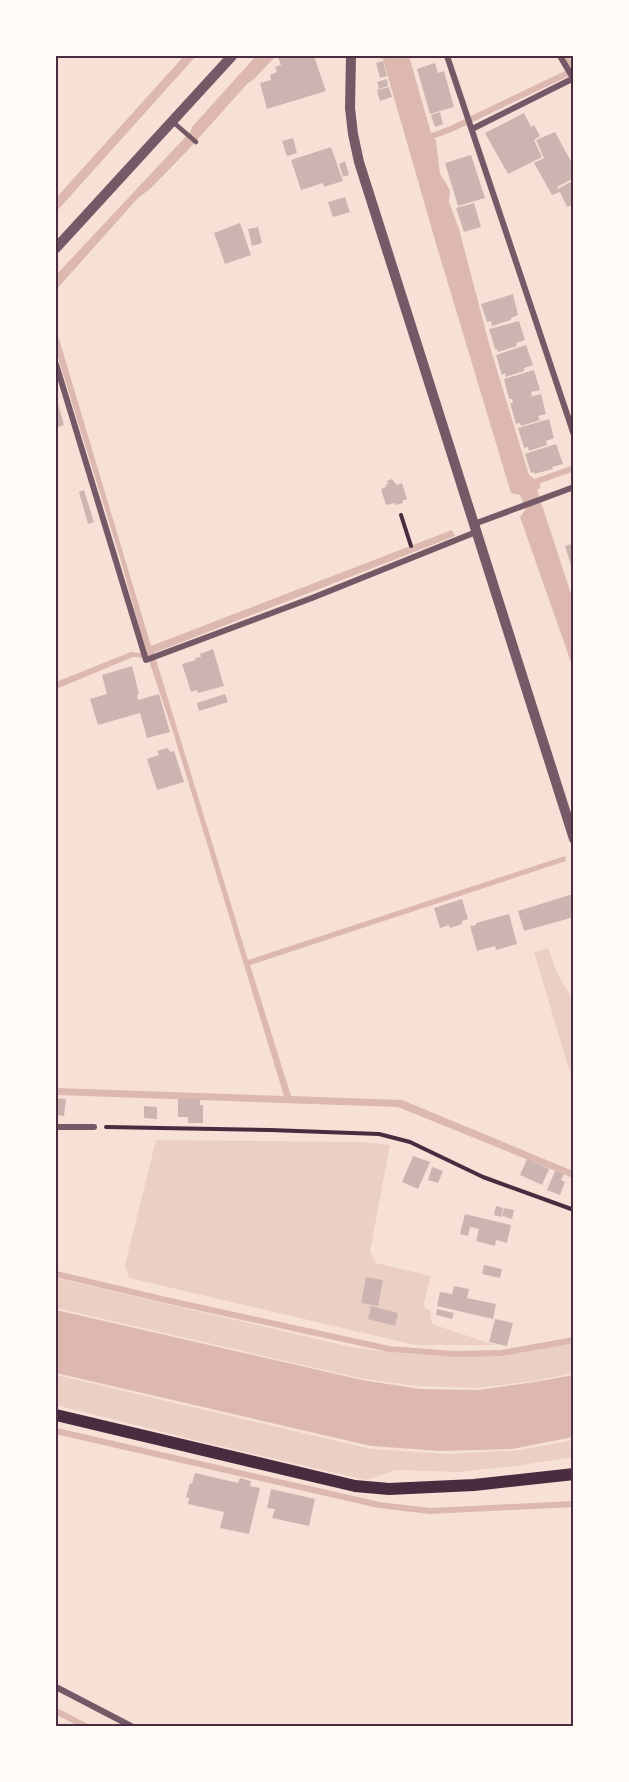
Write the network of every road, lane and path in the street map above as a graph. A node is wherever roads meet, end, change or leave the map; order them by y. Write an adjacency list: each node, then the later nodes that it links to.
1 (232, 56): 6 (street)
2 (351, 56): 14 (street)
3 (447, 56): 7 (street)
4 (560, 56): 5 (street)
5 (573, 77): 7 (street)
6 (172, 122): 8 (lane); 9 (street)
7 (471, 128): 11 (street)
8 (196, 142)
9 (56, 248)
10 (56, 364): 14 (street)
11 (573, 435)
12 (573, 487): 14 (street)
13 (401, 515): 15 (path)
14 (475, 528): 16 (street)
15 (409, 539)
16 (573, 839)
17 (56, 1127): 18 (street)
18 (94, 1127): 19 (path)
19 (573, 1210)
20 (56, 1415): 21 (main road)
21 (573, 1474)
22 (56, 1687): 23 (street)
23 (131, 1726)

